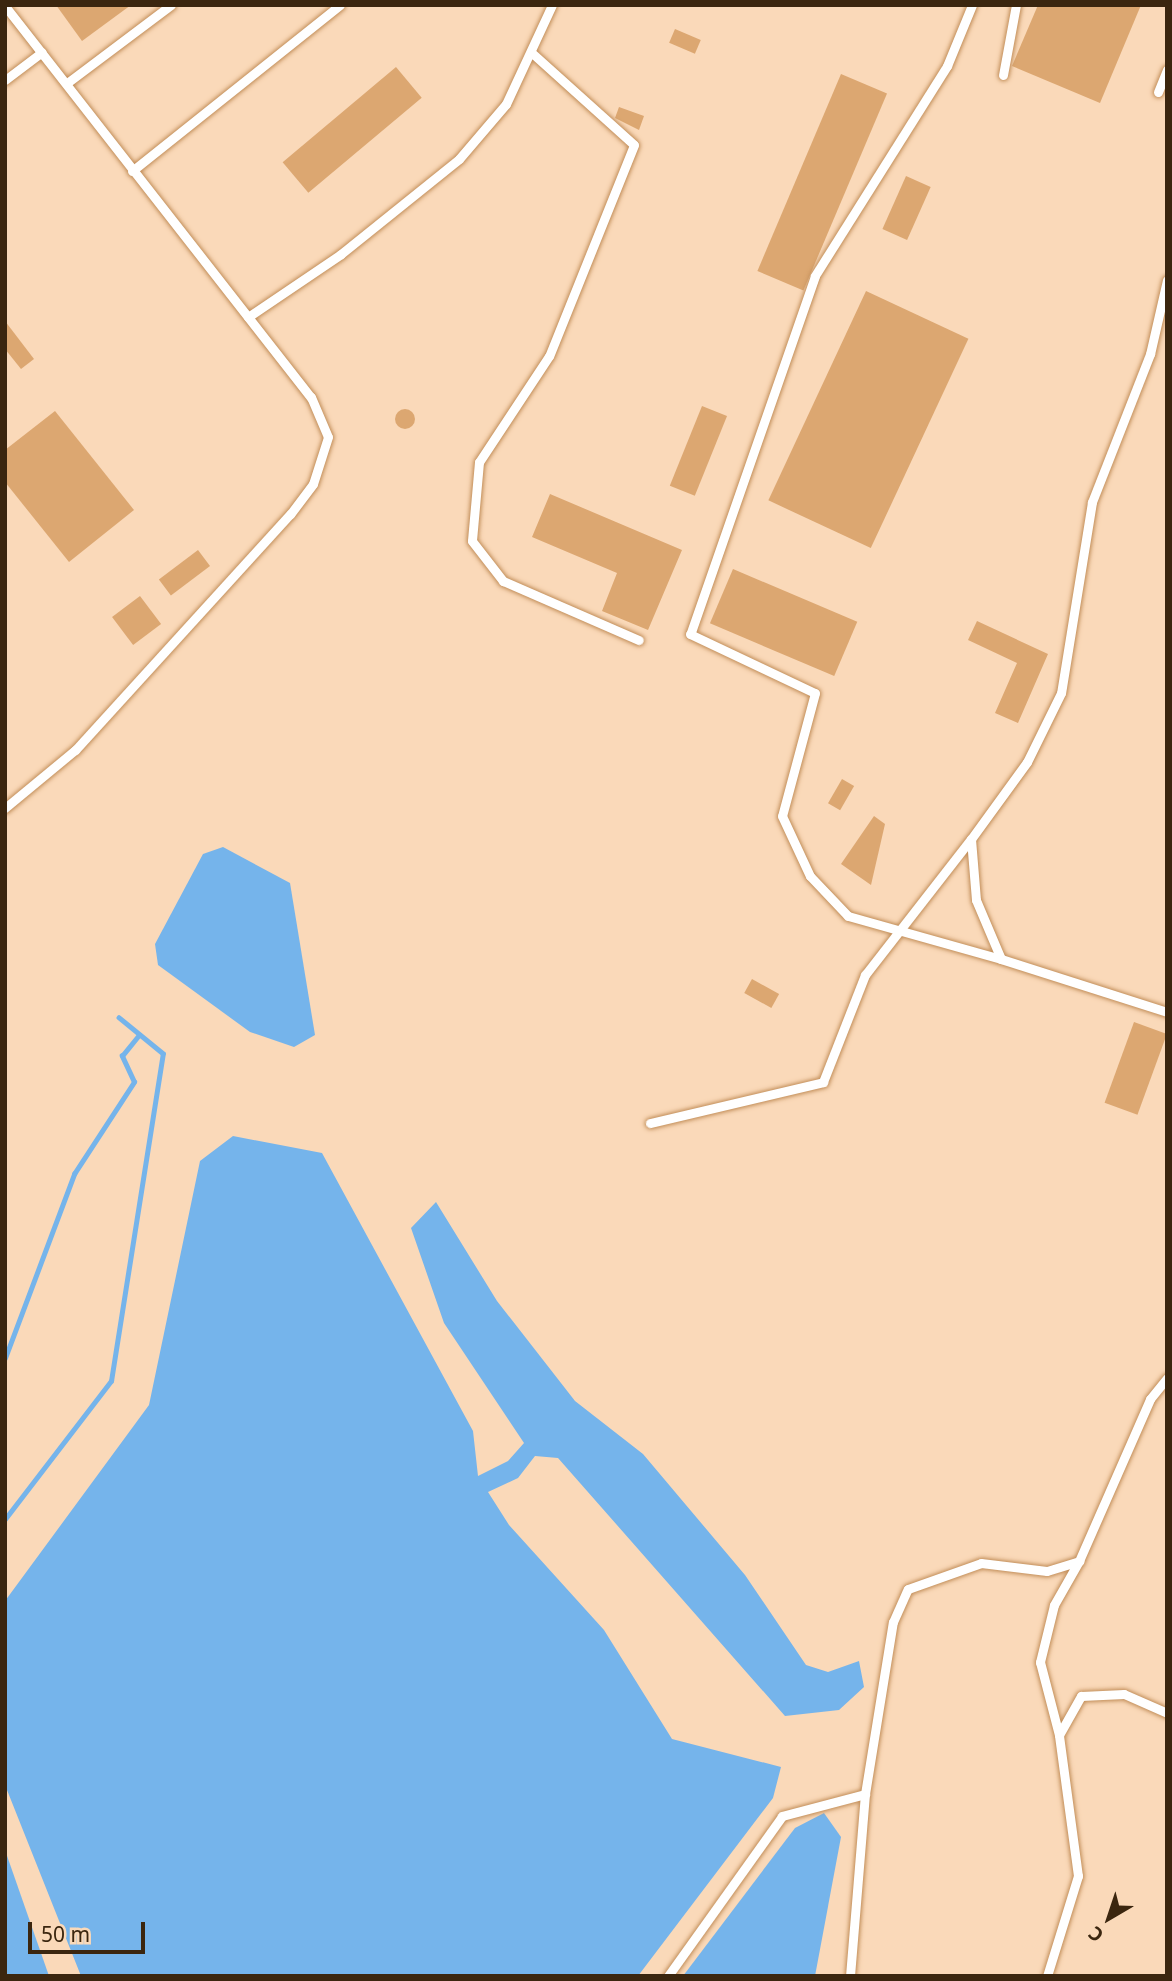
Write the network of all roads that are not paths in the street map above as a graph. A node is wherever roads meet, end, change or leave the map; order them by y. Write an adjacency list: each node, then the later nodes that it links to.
1 (171, 5): 12 (lane)
2 (340, 5): 14 (lane)
3 (552, 5): 8 (lane)
4 (972, 5): 20 (lane)
5 (1017, 5): 10 (lane)
6 (5, 6): 7 (lane)
7 (42, 52): 11 (lane); 12 (lane)
8 (532, 53): 16 (lane); 17 (lane)
9 (1167, 70): 13 (lane)
10 (1003, 75)
11 (5, 80)
12 (66, 83): 14 (lane)
13 (1158, 92)
14 (132, 171): 16 (lane)
15 (1167, 280): 19 (lane)
16 (248, 317): 18 (lane)
17 (639, 640)
18 (5, 808)
19 (971, 839): 20 (lane); 21 (lane)
20 (898, 931): 21 (lane); 23 (lane)
21 (1001, 959): 22 (lane)
22 (1167, 1012)
23 (650, 1123)
24 (1167, 1378): 25 (lane)
25 (1079, 1561): 27 (lane); 28 (lane)
26 (1167, 1713): 27 (lane)
27 (1059, 1735): 31 (lane)
28 (865, 1794): 29 (lane); 30 (lane)
29 (668, 1976)
30 (850, 1976)
31 (1047, 1976)

